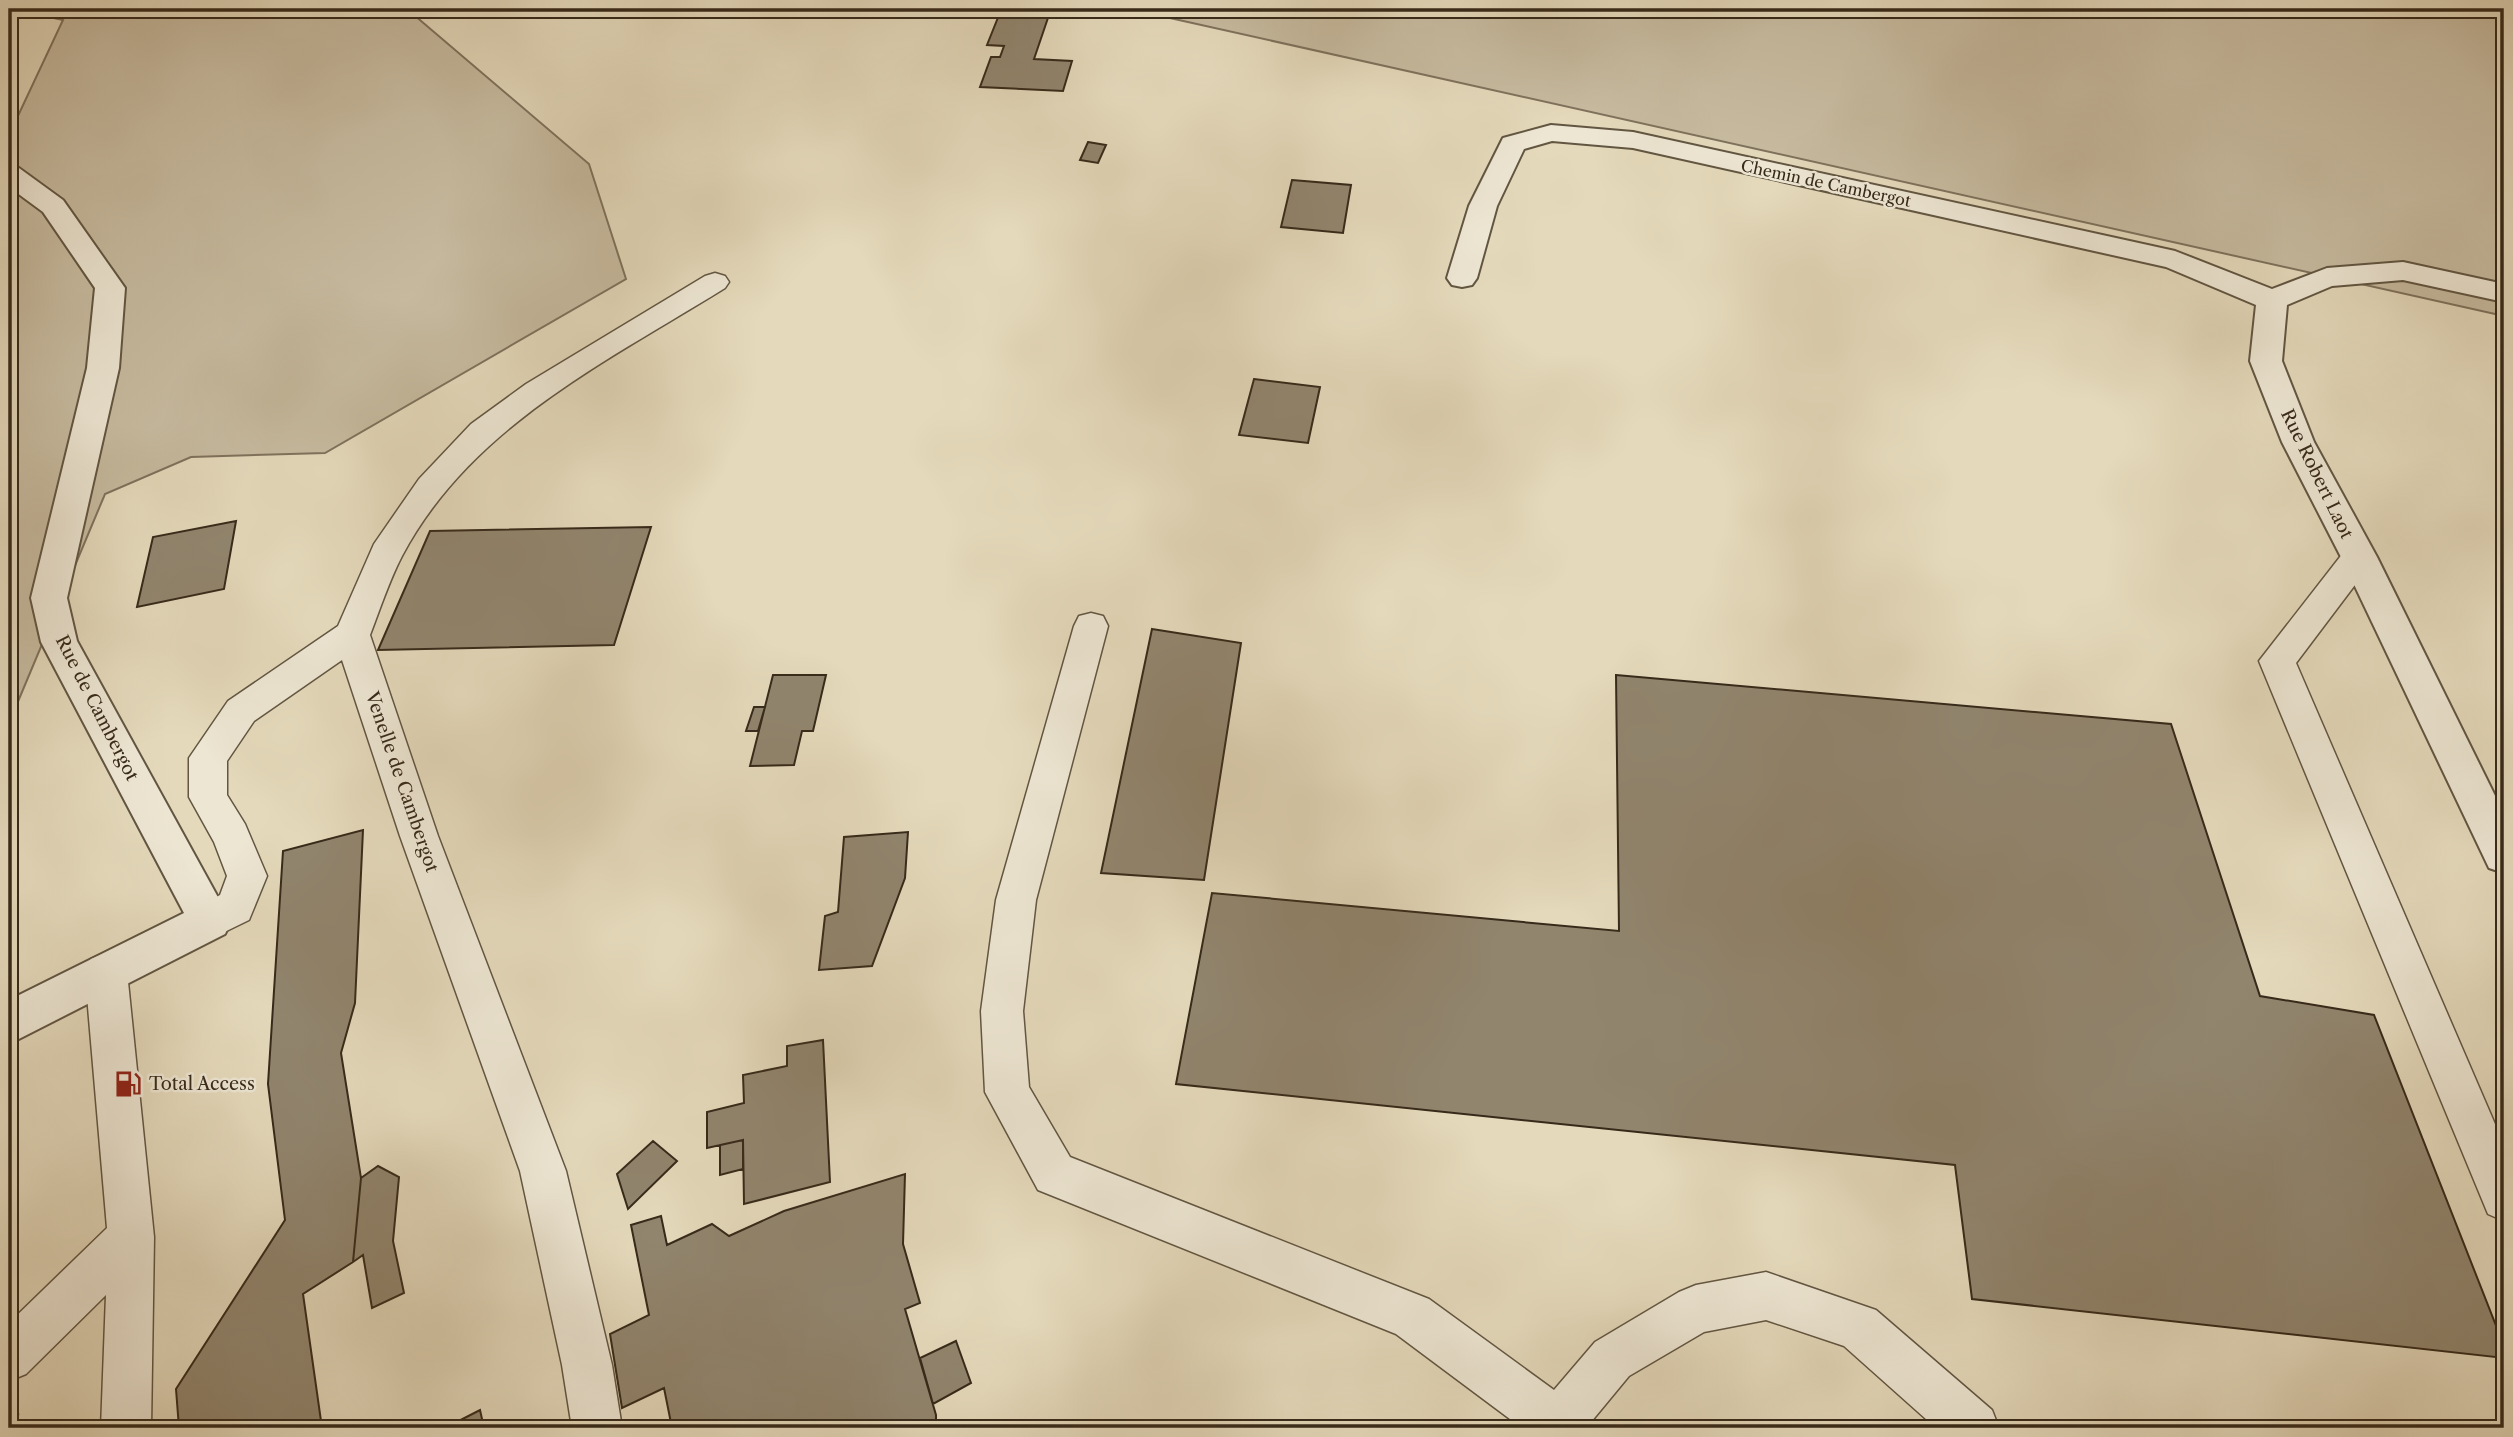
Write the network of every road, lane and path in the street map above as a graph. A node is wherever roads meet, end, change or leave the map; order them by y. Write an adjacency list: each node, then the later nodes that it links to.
1 (9, 174): 10 (street, Rue de Cambergot)
2 (1462, 278): 5 (street, Chemin de Cambergot)
3 (715, 282): 8 (lane)
4 (2504, 293): 5 (street)
5 (2272, 300): 6 (street, Rue Robert Laot)
6 (2359, 557): 9 (street, Rue Robert Laot); 13 (lane)
7 (1091, 626): 16 (lane)
8 (352, 635): 10 (lane); 18 (lane, Venelle de Cambergot)
9 (2504, 855)
10 (210, 922): 11 (street)
11 (106, 972): 12 (street); 14 (lane)
12 (9, 1023)
13 (2504, 1198)
14 (131, 1237): 15 (lane); 17 (lane)
15 (9, 1357)
16 (1555, 1426): 19 (lane)
17 (126, 1428)
18 (597, 1428)
19 (1975, 1428)

